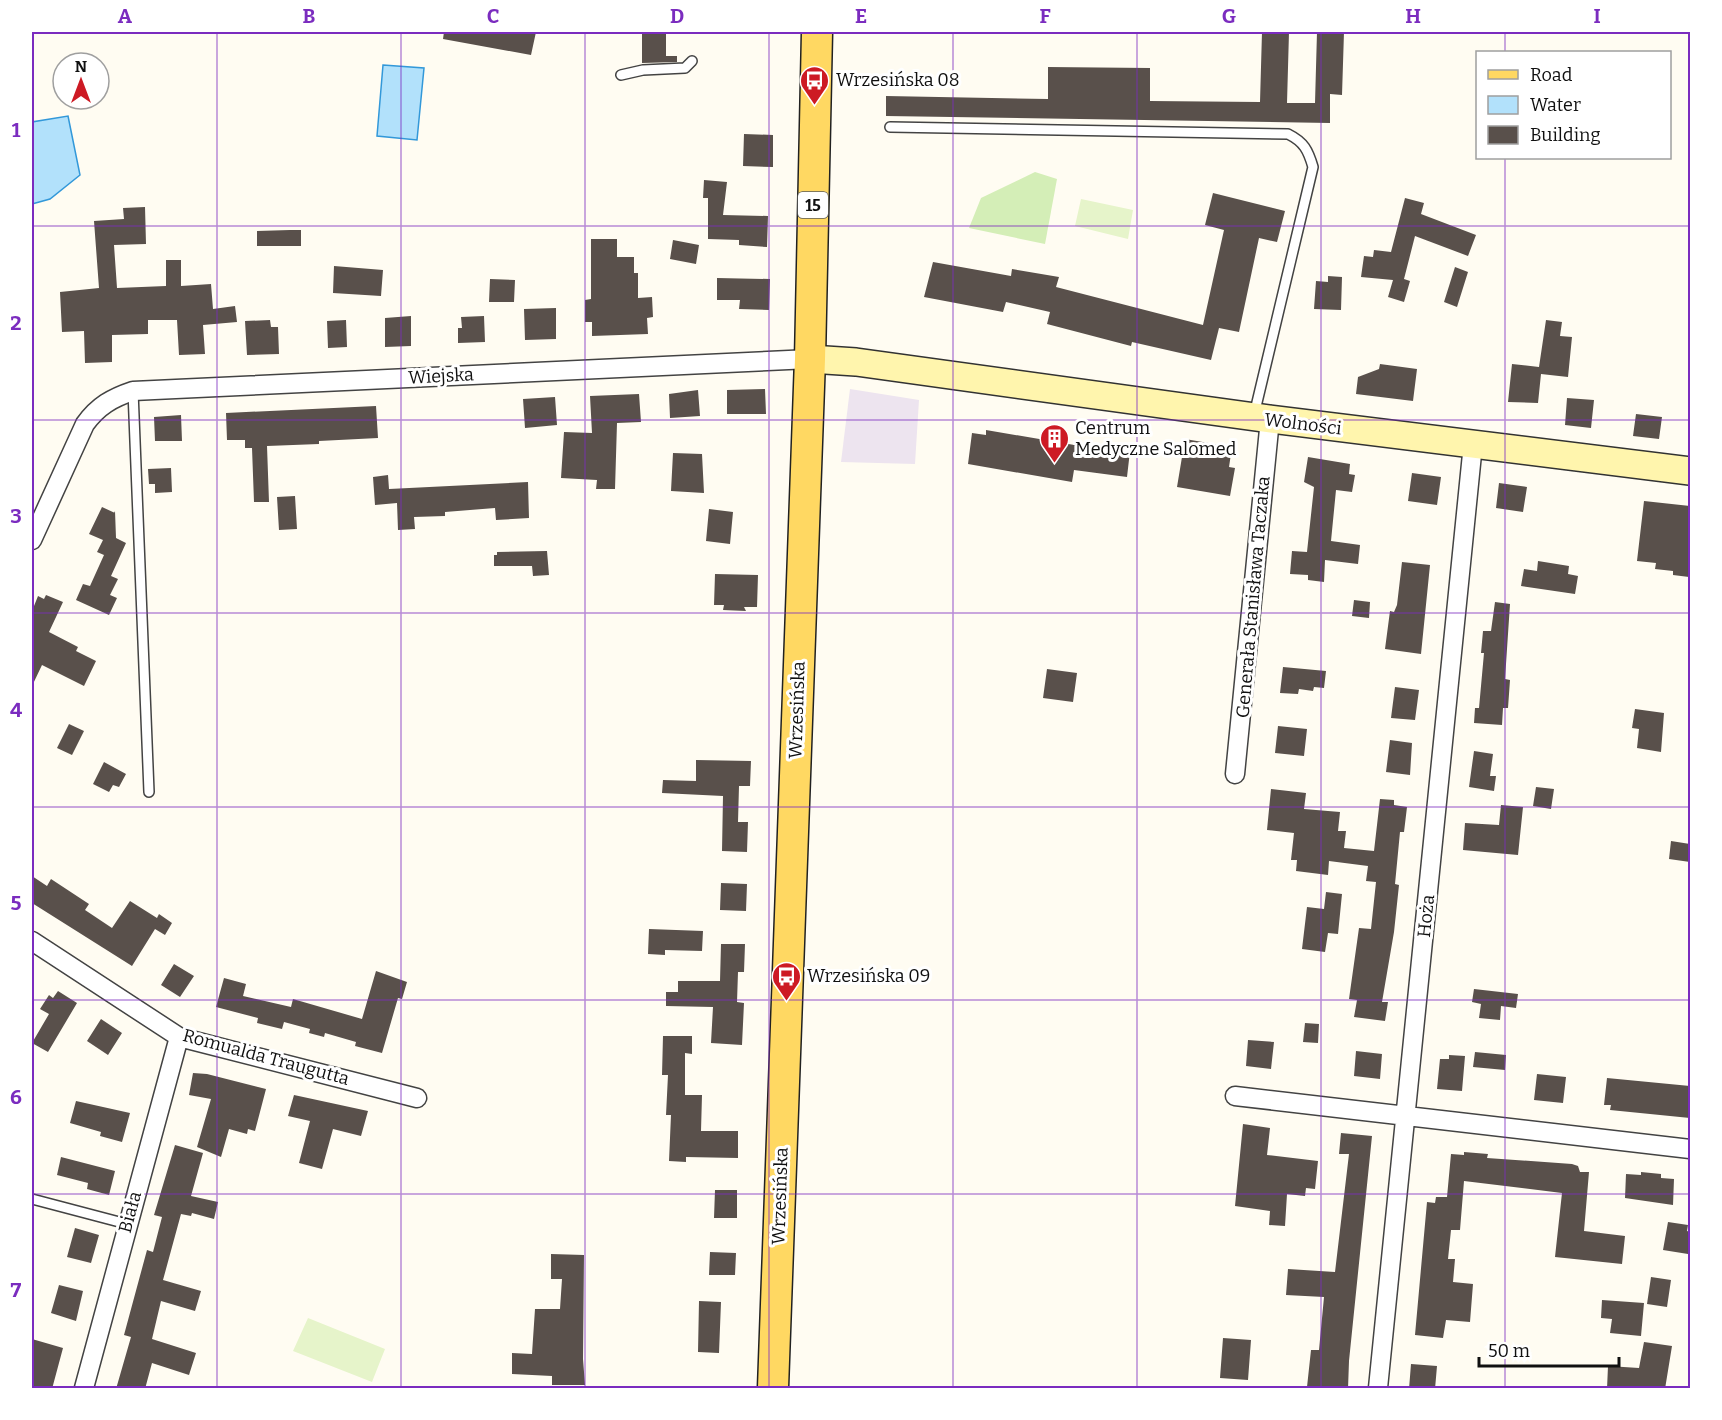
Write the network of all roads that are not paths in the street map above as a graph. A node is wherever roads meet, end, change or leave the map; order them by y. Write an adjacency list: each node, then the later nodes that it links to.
1 (817, 32): 5 (main road, Wrzesińska / 15)
2 (692, 61): 3 (lane)
3 (621, 75)
4 (890, 127): 7 (lane)
5 (810, 358): 6 (street, Wiejska); 7 (street, Wolności); 22 (main road, Wrzesińska / 15)
6 (133, 391): 10 (street, Wiejska); 12 (lane)
7 (1261, 418): 8 (street, Wolności); 11 (street, Generała Stanisława Taczaka)
8 (1473, 444): 9 (street, Wolności); 17 (street, Hoża)
9 (1690, 471)
10 (32, 540)
11 (1235, 774)
12 (149, 792)
13 (32, 942): 14 (street, Romualda Traugutta)
14 (179, 1037): 16 (street, Romualda Traugutta); 20 (street, Biała)
15 (1235, 1096): 17 (street)
16 (417, 1098)
17 (1404, 1116): 18 (street); 23 (street, Hoża)
18 (1690, 1149)
19 (32, 1199): 20 (lane)
20 (127, 1224): 21 (street, Biała)
21 (84, 1389)
22 (773, 1389)
23 (1378, 1389)

